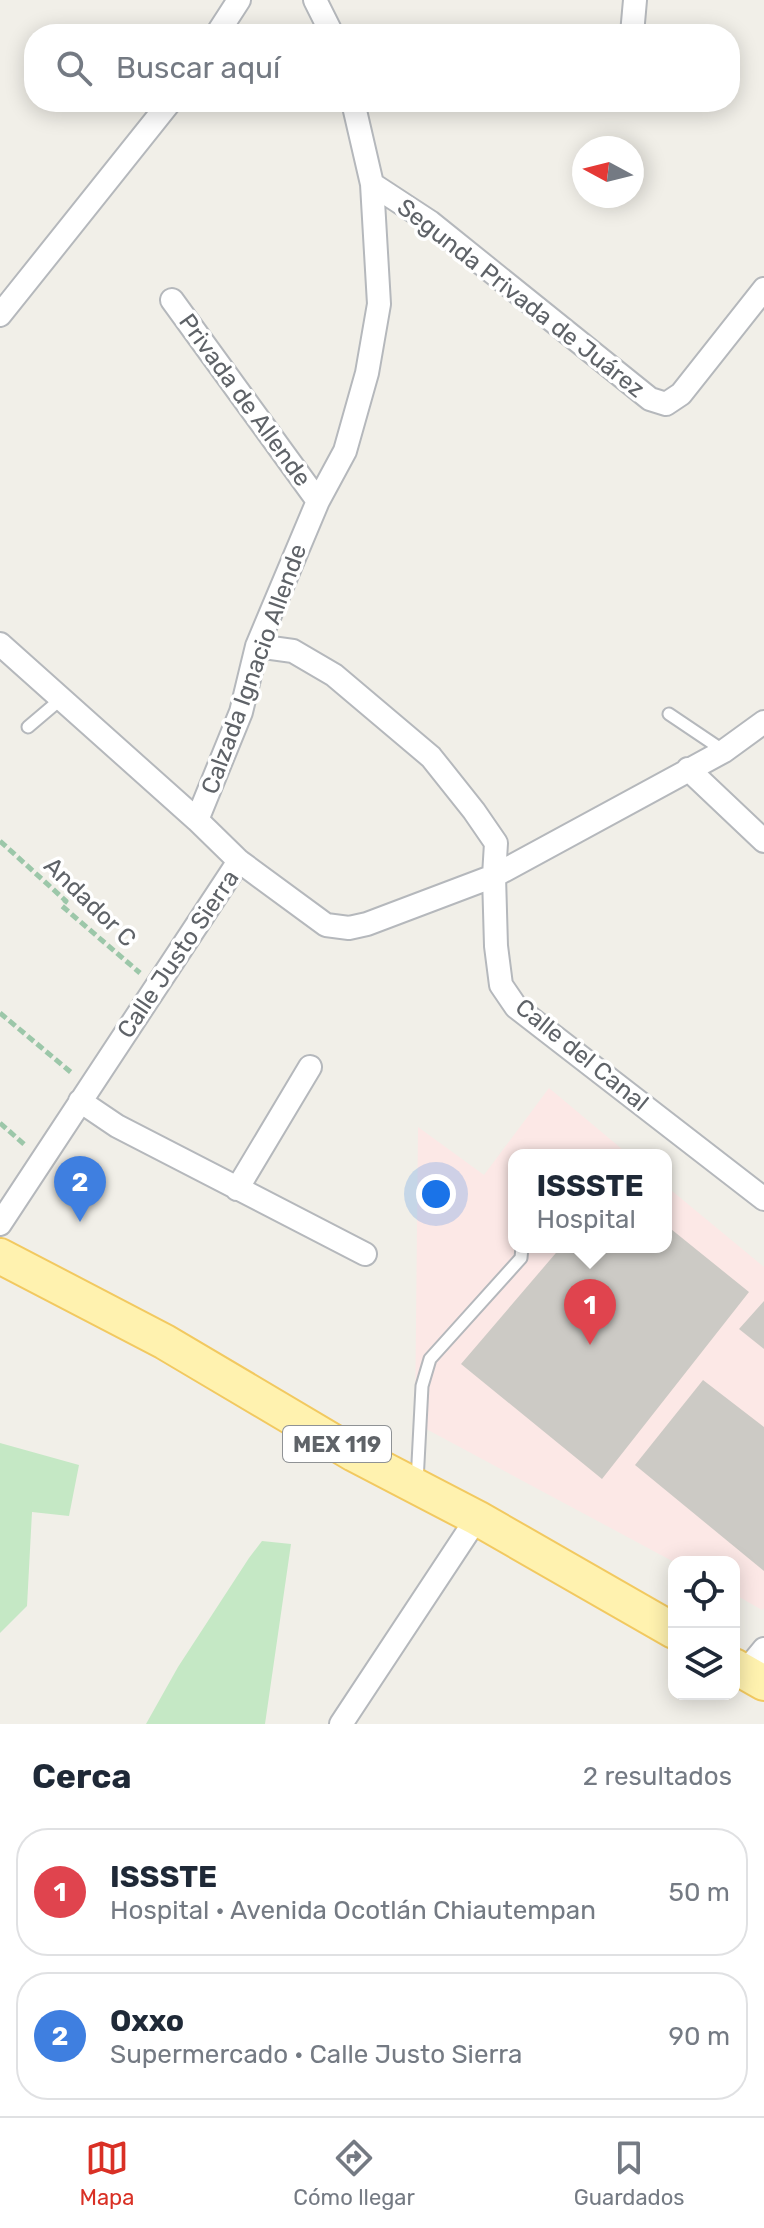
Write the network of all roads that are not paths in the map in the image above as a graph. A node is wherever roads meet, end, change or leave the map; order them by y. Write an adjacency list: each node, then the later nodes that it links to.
1 (239, 0): 4 (street)
2 (315, 0): 5 (street)
3 (635, 0): 6 (street)
4 (223, 24)
5 (327, 24)
6 (633, 24)
7 (162, 112): 12 (street)
8 (355, 112): 9 (street, Calzada Ignacio Allende)
9 (372, 184): 10 (street, Segunda Privada de Juárez); 13 (street, Calzada Ignacio Allende)
10 (764, 289)
11 (172, 300): 13 (street, Privada de Allende)
12 (0, 315)
13 (318, 501): 15 (street, Calzada Ignacio Allende)
14 (0, 644): 16 (street)
15 (257, 646): 22 (street, Calzada Ignacio Allende); 25 (street, Calle del Canal)
16 (61, 699): 19 (lane); 22 (street)
17 (669, 714): 20 (lane)
18 (764, 722): 20 (street, Calle Justo Sierra)
19 (28, 727)
20 (724, 751): 21 (street, Calle Justo Sierra)
21 (688, 769): 23 (street); 25 (street, Calle Justo Sierra)
22 (197, 820): 24 (street)
23 (764, 841)
24 (239, 861): 25 (street, Calle Justo Sierra); 27 (street, Calle Justo Sierra)
25 (494, 876): 29 (street, Calle del Canal)
26 (310, 1067): 28 (street)
27 (84, 1094): 28 (street); 30 (street, Calle Justo Sierra)
28 (237, 1189): 32 (street)
29 (764, 1199)
30 (0, 1224)
31 (521, 1253): 34 (lane)
32 (365, 1254)
33 (0, 1256): 34 (main road, MEX 119)
34 (417, 1487): 35 (main road, MEX 119)
35 (477, 1518): 36 (main road, MEX 119); 37 (street)
36 (669, 1628)
37 (341, 1724)

